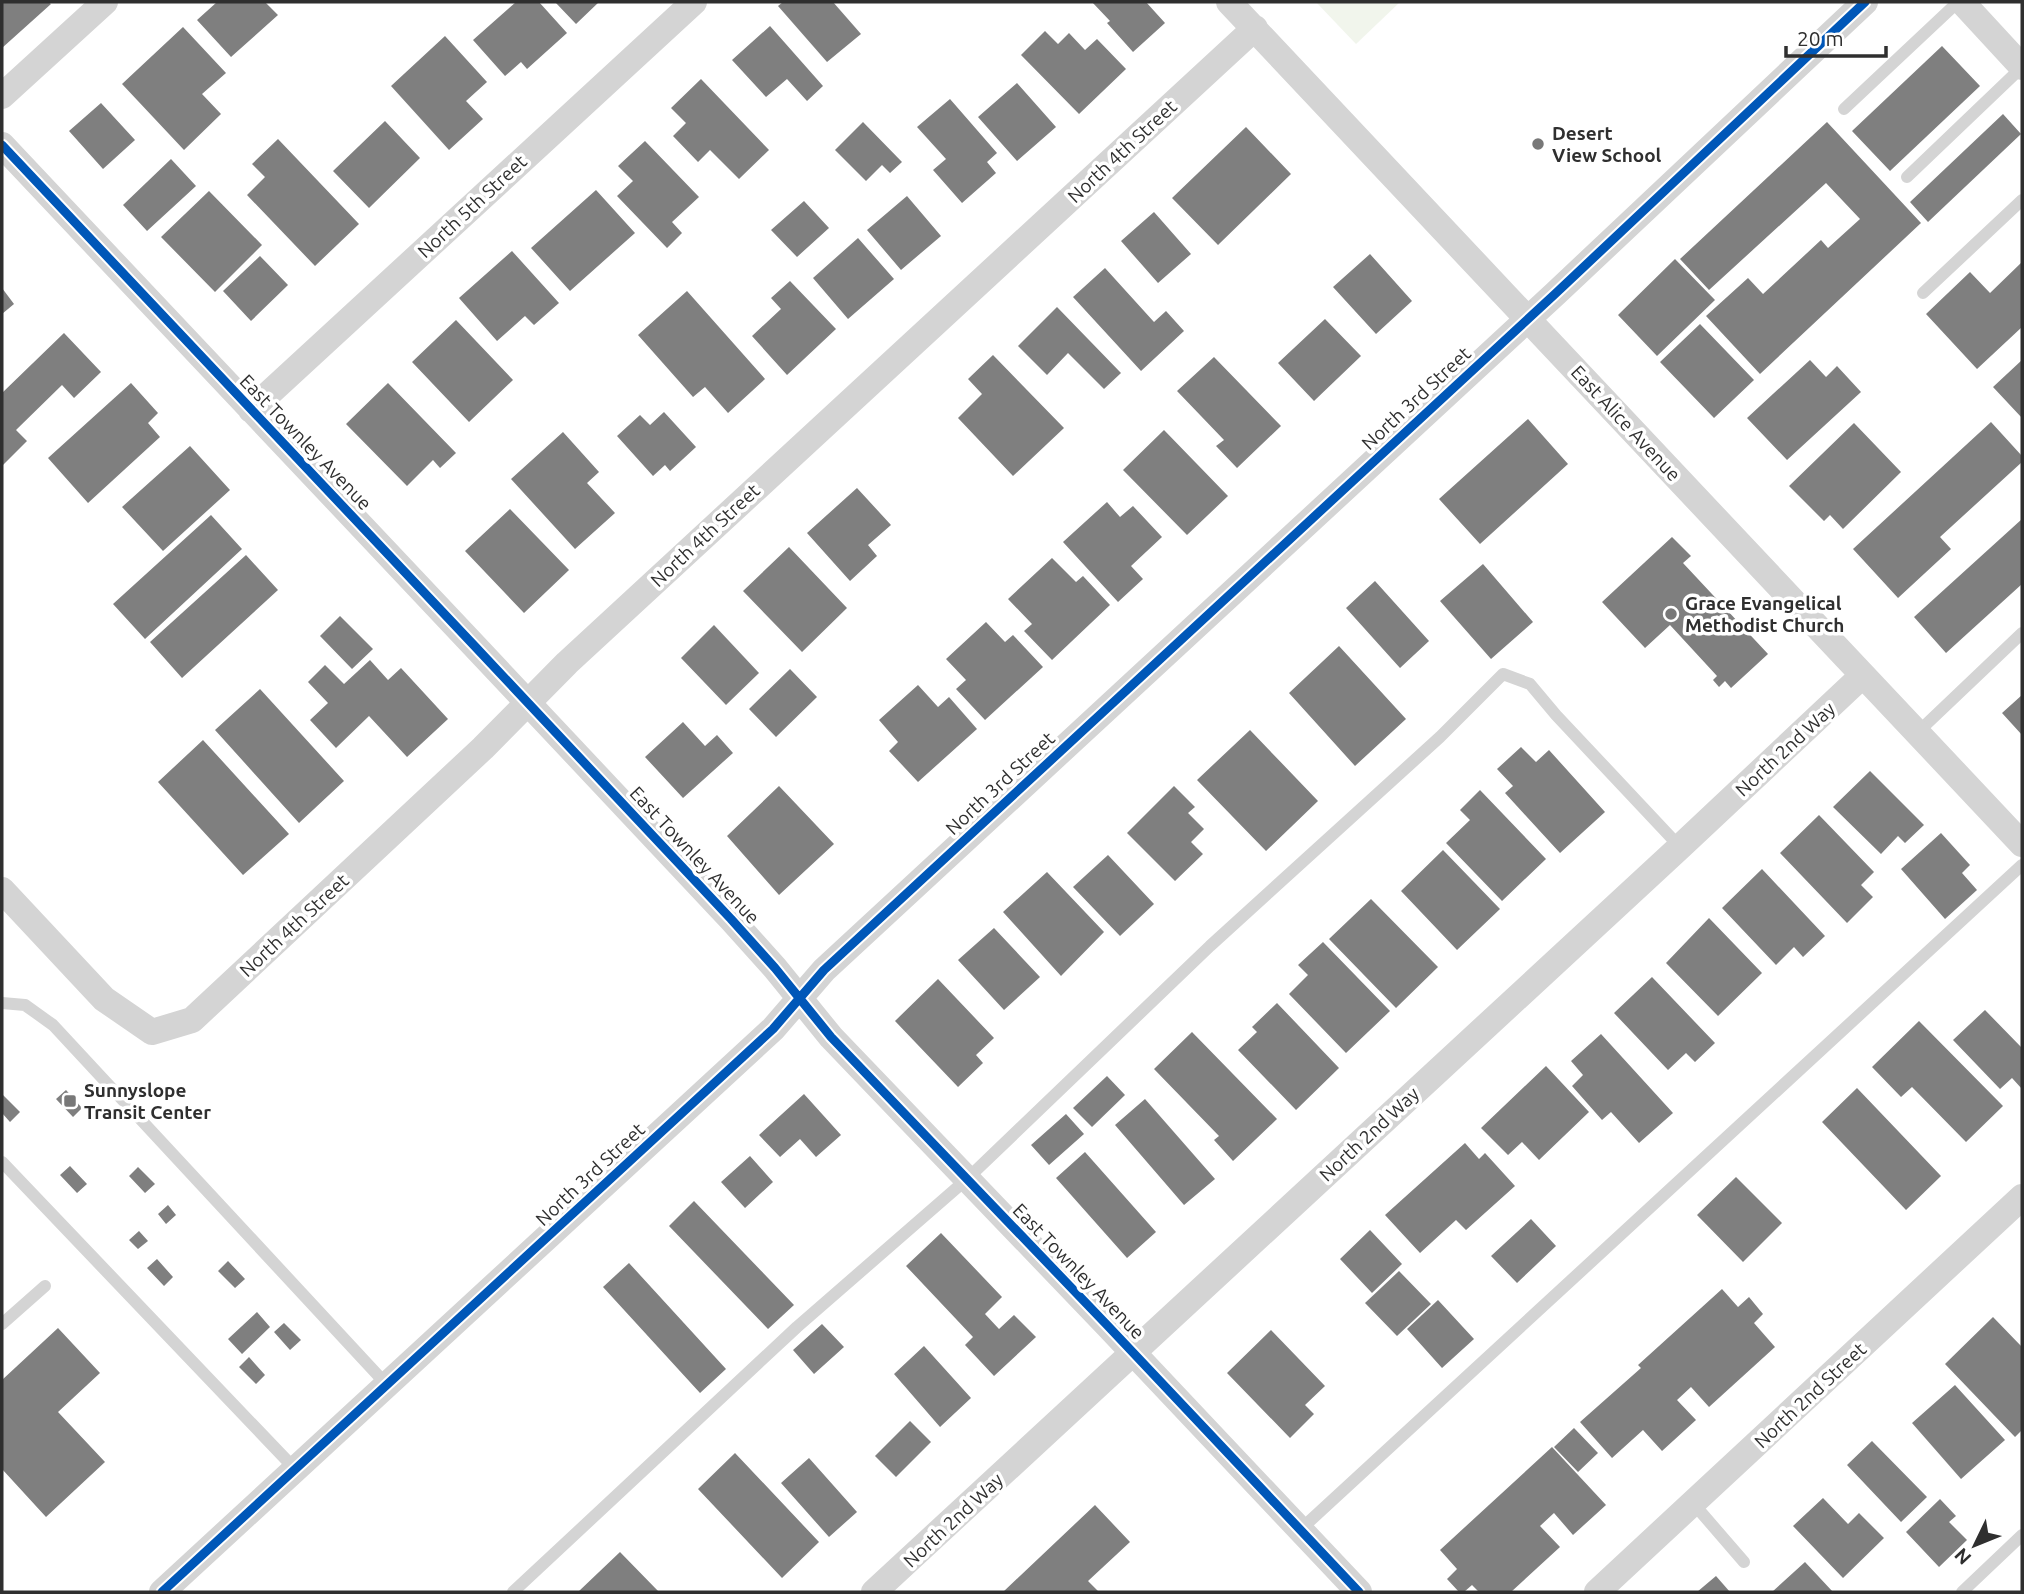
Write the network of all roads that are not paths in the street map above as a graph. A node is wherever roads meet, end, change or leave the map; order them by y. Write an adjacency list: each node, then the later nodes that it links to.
1 (105, 2): 8 (street)
2 (694, 2): 15 (street, North 5th Street)
3 (1230, 2): 6 (street, East Alice Avenue)
4 (1865, 2): 14 (street, North 3rd Street)
5 (1960, 2): 7 (street); 9 (lane)
6 (1255, 28): 14 (street, East Alice Avenue); 18 (street, North 4th Street)
7 (2022, 67): 11 (lane)
8 (2, 96)
9 (1844, 109)
10 (2, 145): 15 (street, East Townley Avenue)
11 (1907, 177)
12 (2022, 200): 13 (lane)
13 (1923, 293)
14 (1528, 318): 17 (street, East Alice Avenue); 24 (street, North 3rd Street)
15 (251, 410): 18 (street, East Townley Avenue)
16 (2022, 633): 19 (lane)
17 (1863, 676): 19 (street, East Alice Avenue); 21 (street, North 2nd Way)
18 (528, 702): 23 (street, North 4th Street); 24 (street, East Townley Avenue)
19 (1917, 733): 20 (street, East Alice Avenue)
20 (2022, 844)
21 (1680, 847): 27 (lane); 31 (street, North 2nd Way)
22 (2022, 864): 35 (lane)
23 (2, 890)
24 (800, 998): 27 (street, East Townley Avenue); 32 (street, North 3rd Street)
25 (2, 1003): 32 (lane)
26 (2, 1162): 33 (lane)
27 (967, 1179): 31 (street, East Townley Avenue); 39 (lane)
28 (2022, 1197): 34 (street, North 2nd Street)
29 (45, 1286): 30 (lane)
30 (2, 1324)
31 (1133, 1353): 35 (street, East Townley Avenue); 40 (street, North 2nd Way)
32 (387, 1385): 33 (street, North 3rd Street)
33 (296, 1470): 38 (street, North 3rd Street)
34 (1693, 1503): 37 (lane); 42 (street, North 2nd Street)
35 (1300, 1530): 41 (street, East Townley Avenue)
36 (2022, 1535): 43 (lane)
37 (1744, 1562)
38 (162, 1592)
39 (513, 1592)
40 (874, 1592)
41 (1359, 1592)
42 (1597, 1592)
43 (1962, 1592)

